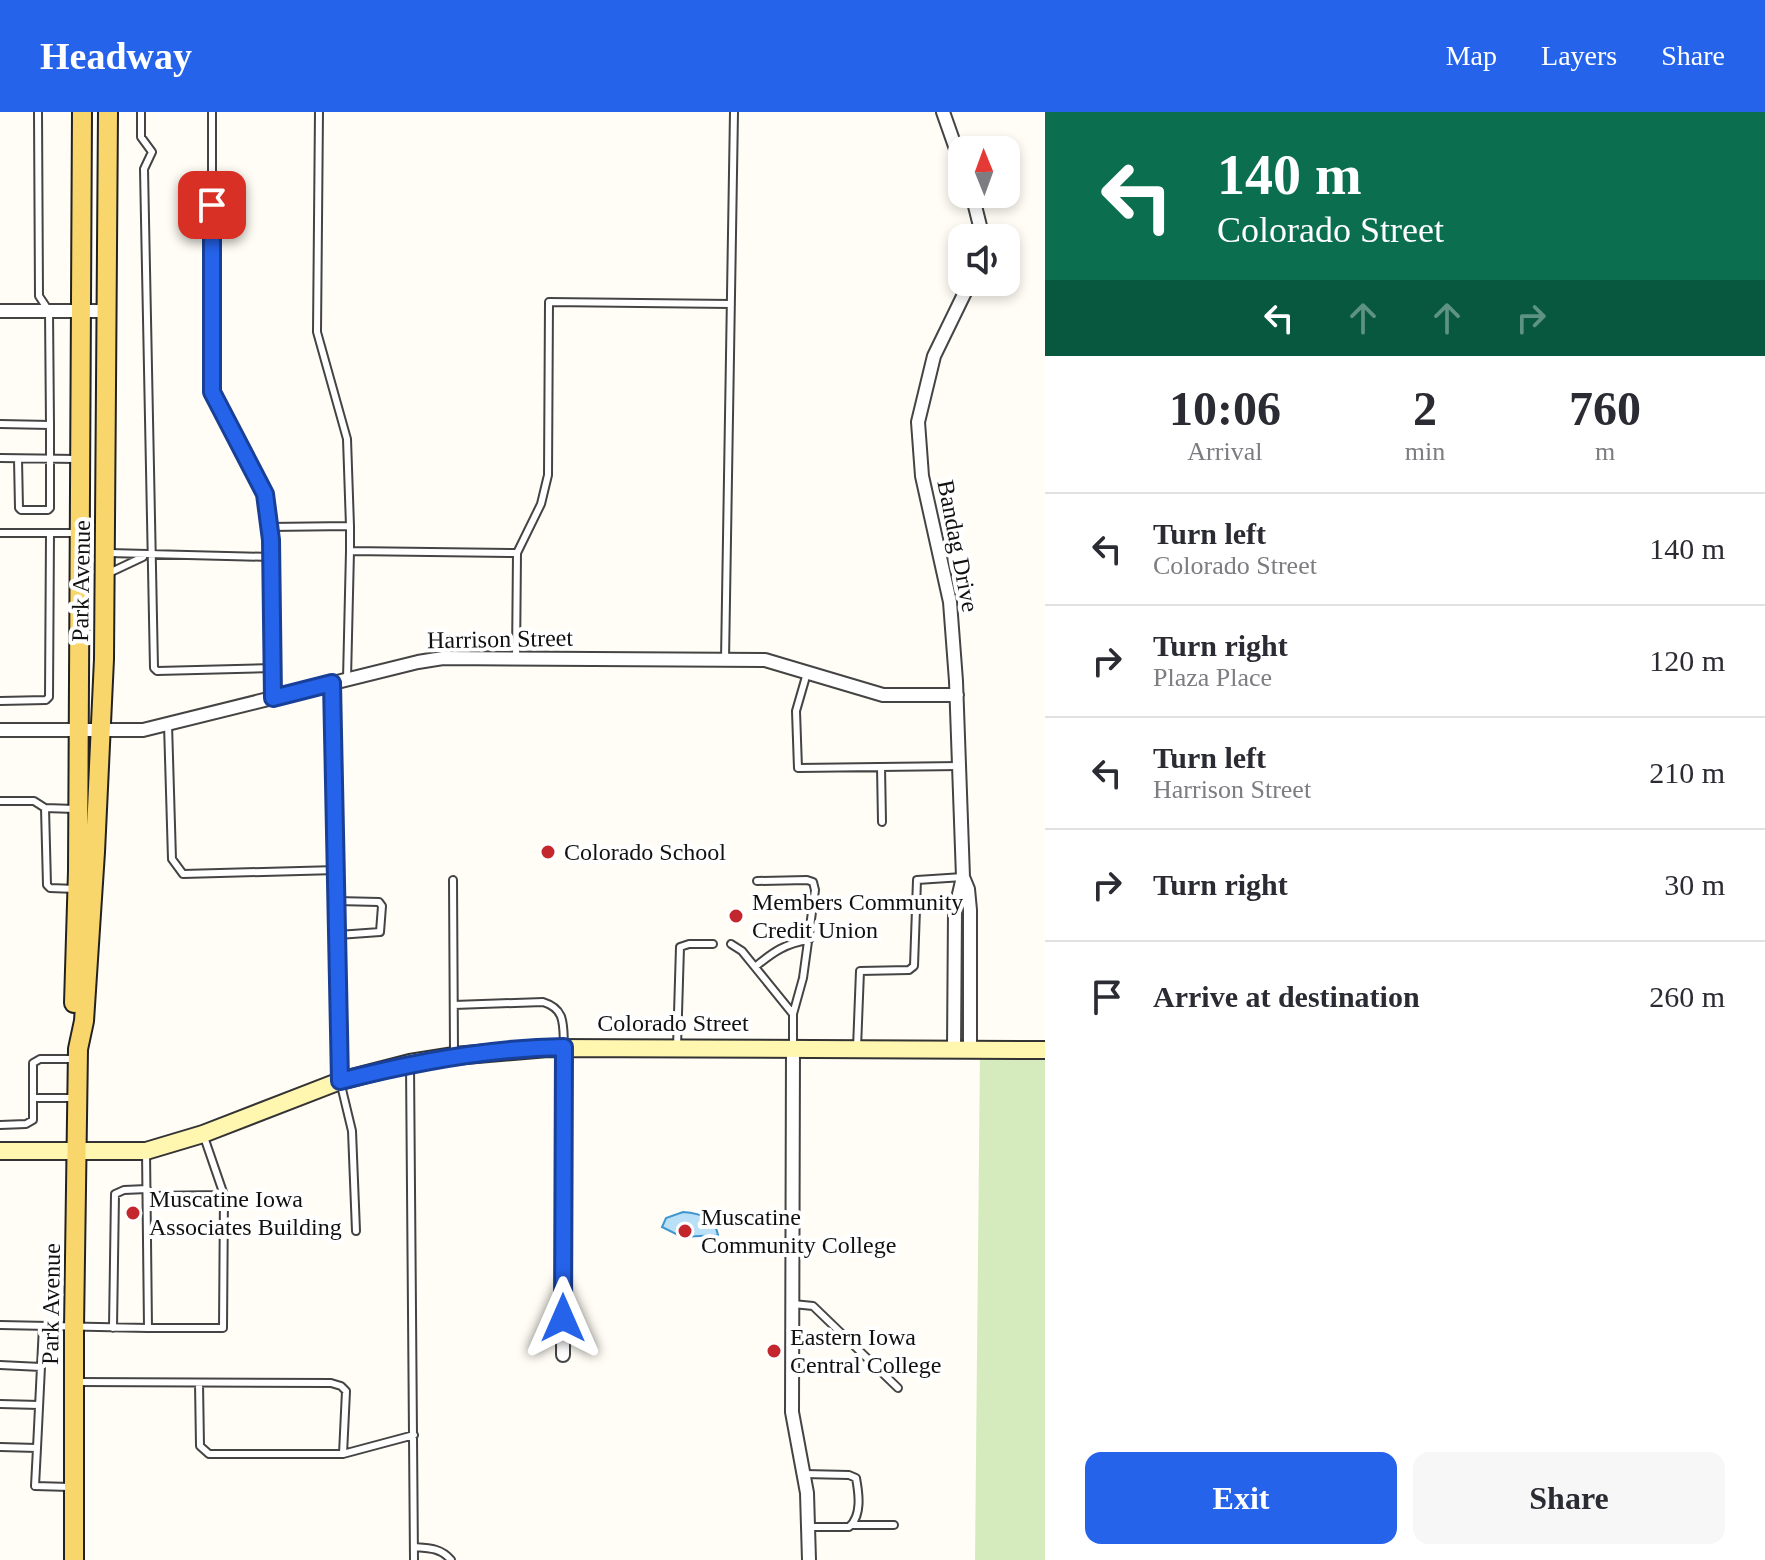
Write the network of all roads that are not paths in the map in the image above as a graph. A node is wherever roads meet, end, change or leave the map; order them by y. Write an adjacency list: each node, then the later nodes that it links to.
1 (38, 112): 13 (lane)
2 (82, 112): 14 (main road, Park Avenue)
3 (108, 112): 15 (main road, Park Avenue)
4 (141, 112): 30 (lane)
5 (212, 112): 23 (lane)
6 (319, 112): 22 (lane)
7 (734, 112): 11 (lane)
8 (943, 112): 9 (street)
9 (951, 136)
10 (963, 296): 39 (street, Bandag Drive)
11 (731, 304): 29 (lane); 34 (lane)
12 (0, 311): 13 (street)
13 (49, 311): 14 (street); 17 (lane)
14 (81, 311): 15 (street); 21 (main road, Park Avenue)
15 (107, 311): 28 (main road, Park Avenue)
16 (0, 424): 17 (lane)
17 (50, 425): 19 (lane)
18 (0, 458): 20 (lane)
19 (50, 458): 20 (lane); 20 (lane); 21 (lane)
20 (18, 459)
21 (80, 459): 26 (main road, Park Avenue)
22 (350, 526): 23 (lane); 27 (lane)
23 (269, 527): 31 (lane)
24 (0, 533): 25 (lane)
25 (50, 533): 26 (lane); 41 (lane)
26 (80, 533): 44 (main road, Park Avenue)
27 (350, 551): 29 (lane); 37 (lane)
28 (105, 553): 30 (lane); 32 (main road, Park Avenue)
29 (517, 553): 33 (lane)
30 (149, 555): 31 (lane); 32 (lane); 35 (lane)
31 (271, 557): 35 (lane)
32 (105, 575): 45 (main road, Park Avenue)
33 (516, 659): 34 (street, Harrison Street); 37 (street, Harrison Street)
34 (725, 660): 36 (street, Harrison Street)
35 (273, 668): 40 (lane)
36 (807, 673): 39 (street, Harrison Street); 47 (lane)
37 (347, 679): 38 (street, Harrison Street)
38 (332, 683): 40 (street, Harrison Street); 52 (street)
39 (957, 695): 46 (street, Bandag Drive)
40 (273, 698): 42 (street, Harrison Street)
41 (0, 701)
42 (168, 724): 45 (street, Harrison Street); 52 (lane)
43 (0, 730): 44 (street, Harrison Street)
44 (79, 730): 45 (street, Harrison Street); 50 (main road, Park Avenue)
45 (102, 730): 56 (main road, Park Avenue)
46 (960, 766): 47 (lane); 53 (street, Bandag Drive)
47 (881, 767): 51 (lane)
48 (0, 801): 49 (lane)
49 (45, 808): 50 (lane); 56 (lane)
50 (78, 809): 56 (main road, Park Avenue)
51 (882, 822)
52 (337, 870): 57 (street)
53 (963, 877): 68 (lane); 69 (street, Bandag Drive)
54 (453, 880): 63 (lane)
55 (757, 881): 59 (lane)
56 (85, 889): 71 (main road, Park Avenue)
57 (337, 901): 58 (street); 58 (lane)
58 (338, 935): 74 (street)
59 (809, 940): 62 (lane); 64 (lane)
60 (713, 944): 66 (lane)
61 (731, 944): 62 (lane)
62 (755, 967): 64 (lane)
63 (454, 1005): 65 (lane); 72 (lane)
64 (793, 1014): 67 (lane)
65 (564, 1047): 66 (street, Colorado Street); 72 (street, Colorado Street); 91 (street)
66 (677, 1047): 67 (street, Colorado Street)
67 (793, 1048): 68 (street, Colorado Street); 85 (street)
68 (857, 1048): 69 (street, Colorado Street)
69 (962, 1049): 70 (street, Colorado Street)
70 (1045, 1050)
71 (78, 1054): 75 (lane); 76 (main road, Park Avenue)
72 (454, 1056): 73 (street, Colorado Street)
73 (410, 1063): 74 (street, Colorado Street); 99 (lane)
74 (340, 1081): 78 (street, Colorado Street); 84 (lane)
75 (33, 1098): 76 (lane); 77 (lane)
76 (78, 1099): 80 (main road, Park Avenue)
77 (0, 1125)
78 (203, 1134): 81 (street, Colorado Street); 83 (lane)
79 (0, 1151): 80 (street, Colorado Street)
80 (77, 1151): 81 (street, Colorado Street); 88 (main road, Park Avenue)
81 (146, 1151): 82 (lane)
82 (147, 1193): 83 (lane); 89 (lane); 90 (lane)
83 (224, 1195): 90 (lane)
84 (356, 1231)
85 (793, 1304): 96 (lane); 103 (street)
86 (0, 1325): 87 (lane)
87 (43, 1326): 88 (lane); 93 (lane)
88 (74, 1328): 89 (lane); 94 (main road, Park Avenue)
89 (113, 1328): 90 (lane)
90 (148, 1328)
91 (563, 1355)
92 (0, 1365): 93 (lane)
93 (41, 1367): 98 (lane)
94 (74, 1382): 95 (lane); 104 (main road, Park Avenue)
95 (199, 1383): 102 (lane); 102 (lane)
96 (898, 1388)
97 (0, 1404): 98 (lane)
98 (39, 1405): 101 (lane)
99 (414, 1435): 102 (lane); 108 (lane)
100 (0, 1447): 101 (lane)
101 (37, 1448): 104 (lane)
102 (343, 1454)
103 (804, 1474): 105 (lane); 107 (street)
104 (74, 1487): 109 (main road, Park Avenue)
105 (853, 1525): 106 (lane); 107 (lane)
106 (894, 1525)
107 (809, 1527): 112 (street)
108 (414, 1547): 110 (lane); 111 (lane)
109 (74, 1560)
110 (414, 1560)
111 (451, 1560)
112 (809, 1560)

